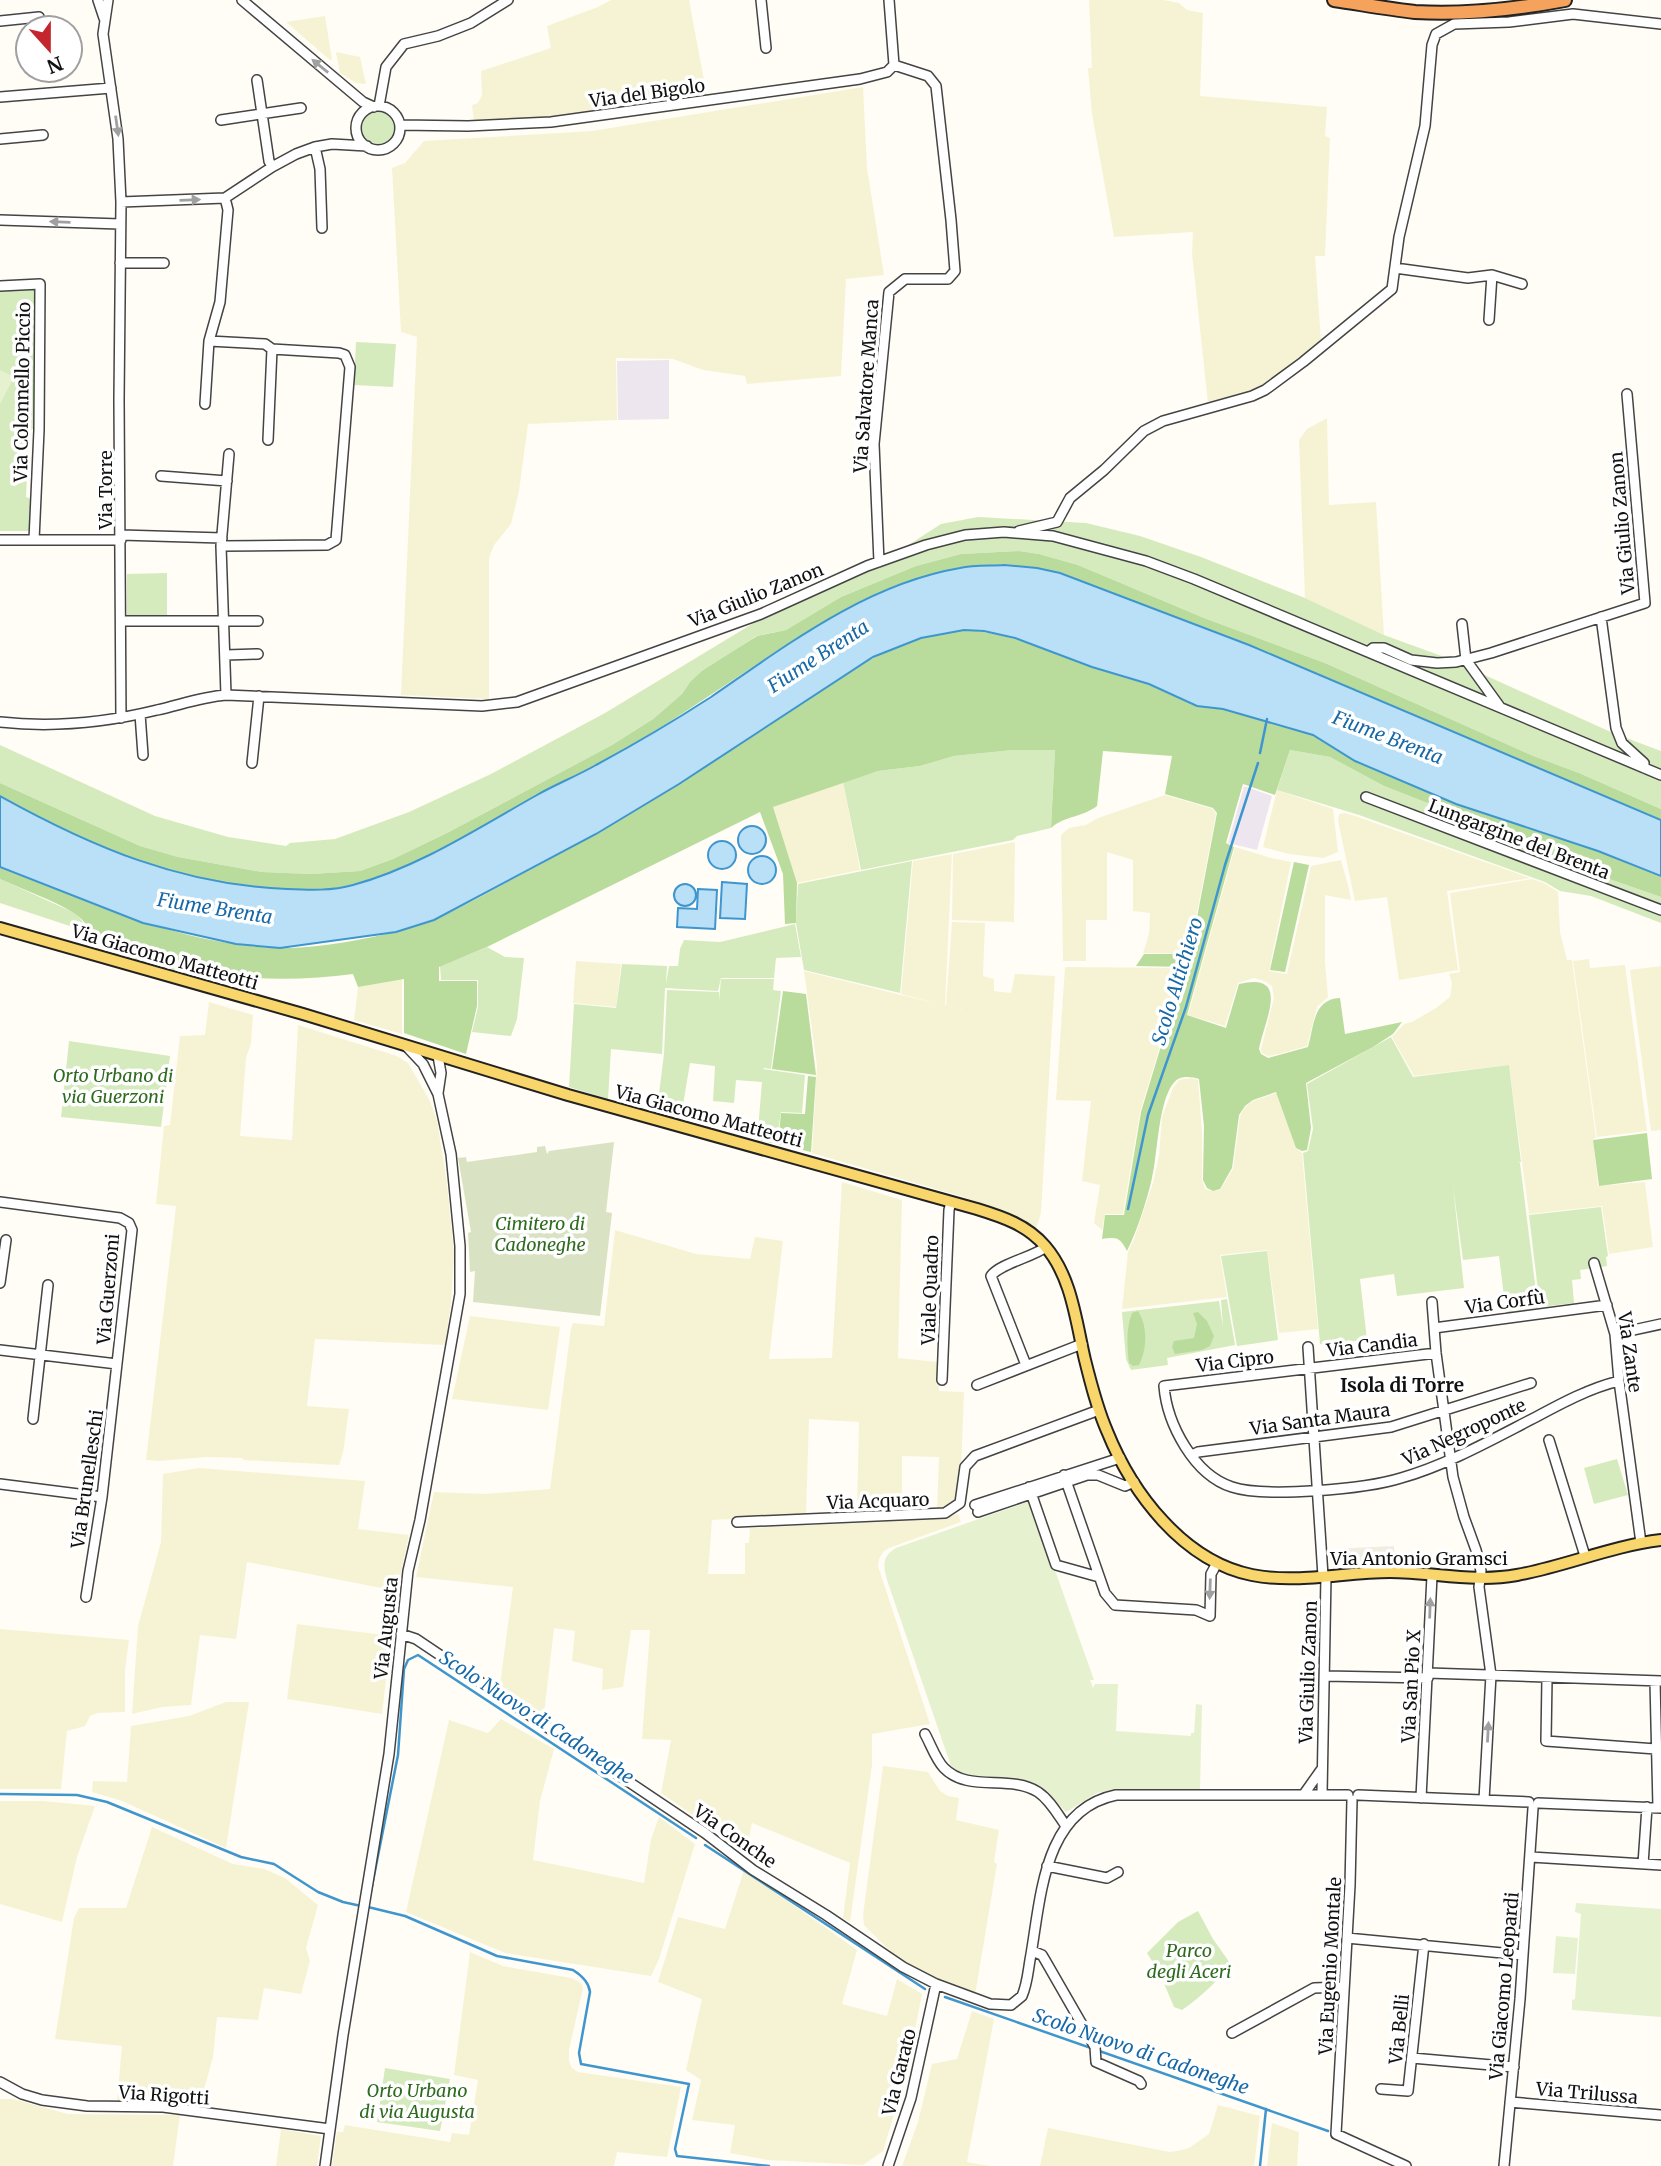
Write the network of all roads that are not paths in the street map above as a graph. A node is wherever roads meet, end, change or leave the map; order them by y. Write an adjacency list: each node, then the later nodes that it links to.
1 (97, 0): 9 (street)
2 (108, 0): 9 (street, Via Torre)
3 (242, 0): 16 (street, one-way to 3)
4 (508, 0): 16 (street)
5 (761, 0): 11 (street)
6 (890, 0): 12 (street)
7 (1334, 0): 8 (highway)
8 (1566, 0)
9 (105, 21): 14 (street, Via Torre)
10 (1661, 24): 33 (street)
11 (766, 48)
12 (894, 65): 20 (street, Via del Bigolo); 51 (street, Via Salvatore Manca)
13 (257, 80): 18 (street)
14 (111, 88): 15 (street); 27 (street, Via Torre, one-way to 27)
15 (0, 97)
16 (376, 107): 20 (street); 23 (street)
17 (301, 108): 18 (street)
18 (262, 114): 19 (street); 25 (street)
19 (222, 120)
20 (400, 125): 23 (street)
21 (43, 135): 22 (street)
22 (0, 139)
23 (367, 146): 24 (street)
24 (315, 147): 25 (street); 30 (street)
25 (272, 167): 26 (street)
26 (225, 198): 27 (street, one-way to 26); 38 (street)
27 (121, 202): 29 (street, Via Torre)
28 (0, 220): 29 (street, one-way to 28)
29 (120, 224): 31 (street, Via Torre)
30 (322, 228)
31 (120, 262): 32 (street); 47 (street, Via Torre)
32 (164, 263)
33 (1395, 268): 34 (street); 46 (street)
34 (1492, 275): 35 (street); 37 (street)
35 (1522, 284)
36 (0, 286): 49 (street, Via Colonnello Piccio)
37 (1489, 320)
38 (209, 341): 39 (street); 41 (street)
39 (272, 349): 42 (street); 50 (street)
40 (1627, 394): 52 (street, Via Giulio Zanon)
41 (205, 404)
42 (268, 440)
43 (229, 454): 45 (street)
44 (161, 476): 45 (street)
45 (227, 481): 50 (street)
46 (1019, 533): 51 (street, Via Giulio Zanon); 57 (street, Via Giulio Zanon)
47 (121, 537): 49 (street); 50 (street); 53 (street, Via Torre)
48 (0, 540): 49 (street)
49 (34, 540)
50 (221, 542): 54 (street)
51 (879, 562): 62 (street, Via Giulio Zanon)
52 (1601, 617): 60 (street, Via Giulio Zanon); 69 (street, Via Giulio Zanon)
53 (121, 621): 54 (street); 65 (street, Via Torre)
54 (225, 621): 55 (street); 59 (street)
55 (258, 621)
56 (1462, 624): 60 (street)
57 (1368, 652): 60 (street, Via Giulio Zanon); 63 (street, Via Giulio Zanon)
58 (258, 654): 59 (street)
59 (226, 655): 61 (street)
60 (1466, 660): 63 (street)
61 (226, 695): 62 (street, Via Giulio Zanon); 64 (street, Via Giulio Zanon)
62 (259, 696): 68 (street)
63 (1500, 707): 69 (street, Via Giulio Zanon)
64 (140, 714): 65 (street, Via Giulio Zanon); 67 (street)
65 (121, 718): 66 (street, Via Giulio Zanon)
66 (0, 722)
67 (143, 755)
68 (252, 763)
69 (1644, 768): 70 (street, Via Giulio Zanon)
70 (1661, 775)
71 (1366, 797): 72 (street, Lungargine del Brenta)
72 (1661, 910)
73 (0, 928): 74 (main road, Via Giacomo Matteotti)
74 (407, 1046): 75 (main road, Via Giacomo Matteotti); 77 (street, Via Augusta)
75 (438, 1056): 76 (main road, Via Giacomo Matteotti); 77 (street); 78 (street, Via Augusta)
76 (456, 1062): 78 (street); 81 (main road, Via Giacomo Matteotti)
77 (428, 1072): 79 (street, Via Augusta)
78 (441, 1073): 79 (street, Via Augusta)
79 (438, 1094): 130 (street, Via Augusta)
80 (0, 1202): 97 (street, Via Guerzoni)
81 (951, 1202): 83 (main road, Via Giacomo Matteotti); 100 (street, Viale Quadro)
82 (6, 1240): 85 (street)
83 (1046, 1247): 92 (main road, Via Giacomo Matteotti); 98 (street)
84 (1594, 1263): 88 (street, Via Zante)
85 (0, 1283)
86 (48, 1285): 96 (street)
87 (1432, 1302): 90 (street)
88 (1607, 1305): 90 (street, Via Corfù); 91 (street, Via Zante)
89 (1661, 1324): 91 (street)
90 (1434, 1328): 95 (street, Via Candia)
91 (1615, 1334): 101 (street, Via Zante)
92 (1082, 1344): 98 (street); 105 (main road, Via Giacomo Matteotti)
93 (1308, 1347): 99 (street)
94 (0, 1350): 96 (street)
95 (1436, 1353): 99 (street, Via Candia); 106 (street, Via Candia)
96 (40, 1356): 97 (street); 107 (street)
97 (117, 1364): 118 (street, Via Brunelleschi)
98 (1026, 1365): 103 (street)
99 (1311, 1368): 104 (street, Via Cipro); 108 (street)
100 (942, 1380)
101 (1619, 1381): 112 (street, Via Negroponte); 122 (street, Via Zante)
102 (1531, 1383): 106 (street, Via Santa Maura)
103 (977, 1385)
104 (1164, 1386): 110 (street, Via Negroponte)
105 (1098, 1410): 111 (main road, Via Giacomo Matteotti); 120 (street, Via Acquaro)
106 (1443, 1410): 108 (street, Via Santa Maura); 112 (street, Via Candia)
107 (33, 1419)
108 (1315, 1437): 110 (street, Via Santa Maura); 117 (street)
109 (1549, 1440): 123 (street)
110 (1192, 1455): 117 (street, Via Negroponte)
111 (1120, 1458): 113 (street); 114 (main road, Via Giacomo Matteotti)
112 (1450, 1458): 117 (street, Via Negroponte); 128 (street, Via Candia)
113 (1065, 1478): 114 (street); 116 (street); 127 (street)
114 (1134, 1482): 124 (main road, Via Giacomo Matteotti)
115 (0, 1484): 118 (street)
116 (1030, 1490): 119 (street); 127 (street)
117 (1317, 1490): 125 (street, Via Giulio Zanon)
118 (102, 1497): 129 (street, Via Brunelleschi)
119 (976, 1508)
120 (737, 1522)
121 (1661, 1540): 122 (main road, Via Antonio Gramsci)
122 (1641, 1543): 123 (main road, Via Antonio Gramsci)
123 (1585, 1556): 128 (main road, Via Antonio Gramsci)
124 (1217, 1563): 125 (main road, Via Antonio Gramsci); 127 (street, one-way to 127)
125 (1324, 1576): 126 (main road, Via Antonio Gramsci); 132 (street, Via Giulio Zanon)
126 (1432, 1576): 128 (main road, Via Antonio Gramsci); 131 (street, Via San Pio X, one-way to 126)
127 (1099, 1577)
128 (1480, 1578): 133 (street, Via Candia)
129 (86, 1597)
130 (401, 1634): 157 (street, Via Conche); 167 (street, Via Augusta)
131 (1428, 1675): 132 (street); 133 (street); 142 (street, Via San Pio X)
132 (1325, 1676): 138 (street, Via Giulio Zanon)
133 (1492, 1676): 134 (street); 143 (street, Via Candia, one-way to 133)
134 (1547, 1678): 135 (street); 137 (street)
135 (1658, 1681): 137 (street)
136 (925, 1734): 147 (street)
137 (1656, 1749): 146 (street)
138 (1321, 1770): 139 (street, Via Giulio Zanon); 140 (street, Via Giulio Zanon)
139 (1304, 1794): 140 (street, Via Conche); 147 (street, Via Conche)
140 (1322, 1794): 141 (street, Via Conche)
141 (1353, 1797): 142 (street, Via Conche); 153 (street, Via Eugenio Montale)
142 (1421, 1798): 143 (street, Via Conche)
143 (1484, 1800): 144 (street, Via Conche)
144 (1533, 1804): 145 (street, Via Conche); 148 (street, Via Giacomo Leopardi)
145 (1647, 1807): 146 (street, Via Conche); 149 (street)
146 (1659, 1807)
147 (1066, 1826): 151 (street, Via Conche)
148 (1531, 1857): 149 (street); 156 (street, Via Giacomo Leopardi)
149 (1643, 1864): 150 (street)
150 (1661, 1865)
151 (1047, 1866): 152 (street); 155 (street, Via Conche)
152 (1118, 1872)
153 (1347, 1938): 154 (street); 158 (street, Via Eugenio Montale)
154 (1424, 1944): 156 (street); 160 (street, Via Belli)
155 (1032, 1951): 157 (street, Via Conche); 163 (street)
156 (1523, 1955): 161 (street, Via Giacomo Leopardi)
157 (936, 1984): 169 (street, Via Garato)
158 (1344, 1987): 159 (street); 170 (street, Via Eugenio Montale)
159 (1233, 2033)
160 (1412, 2058): 161 (street); 164 (street, Via Belli)
161 (1514, 2067): 165 (street, Via Giacomo Leopardi)
162 (0, 2082): 167 (street, Via Rigotti)
163 (1140, 2084)
164 (1381, 2089)
165 (1510, 2102): 166 (street, Via Trilussa); 171 (street, Via Giacomo Leopardi)
166 (1661, 2115)
167 (330, 2129): 168 (street, Via Augusta)
168 (325, 2166)
169 (888, 2166)
170 (1406, 2166)
171 (1504, 2166)

